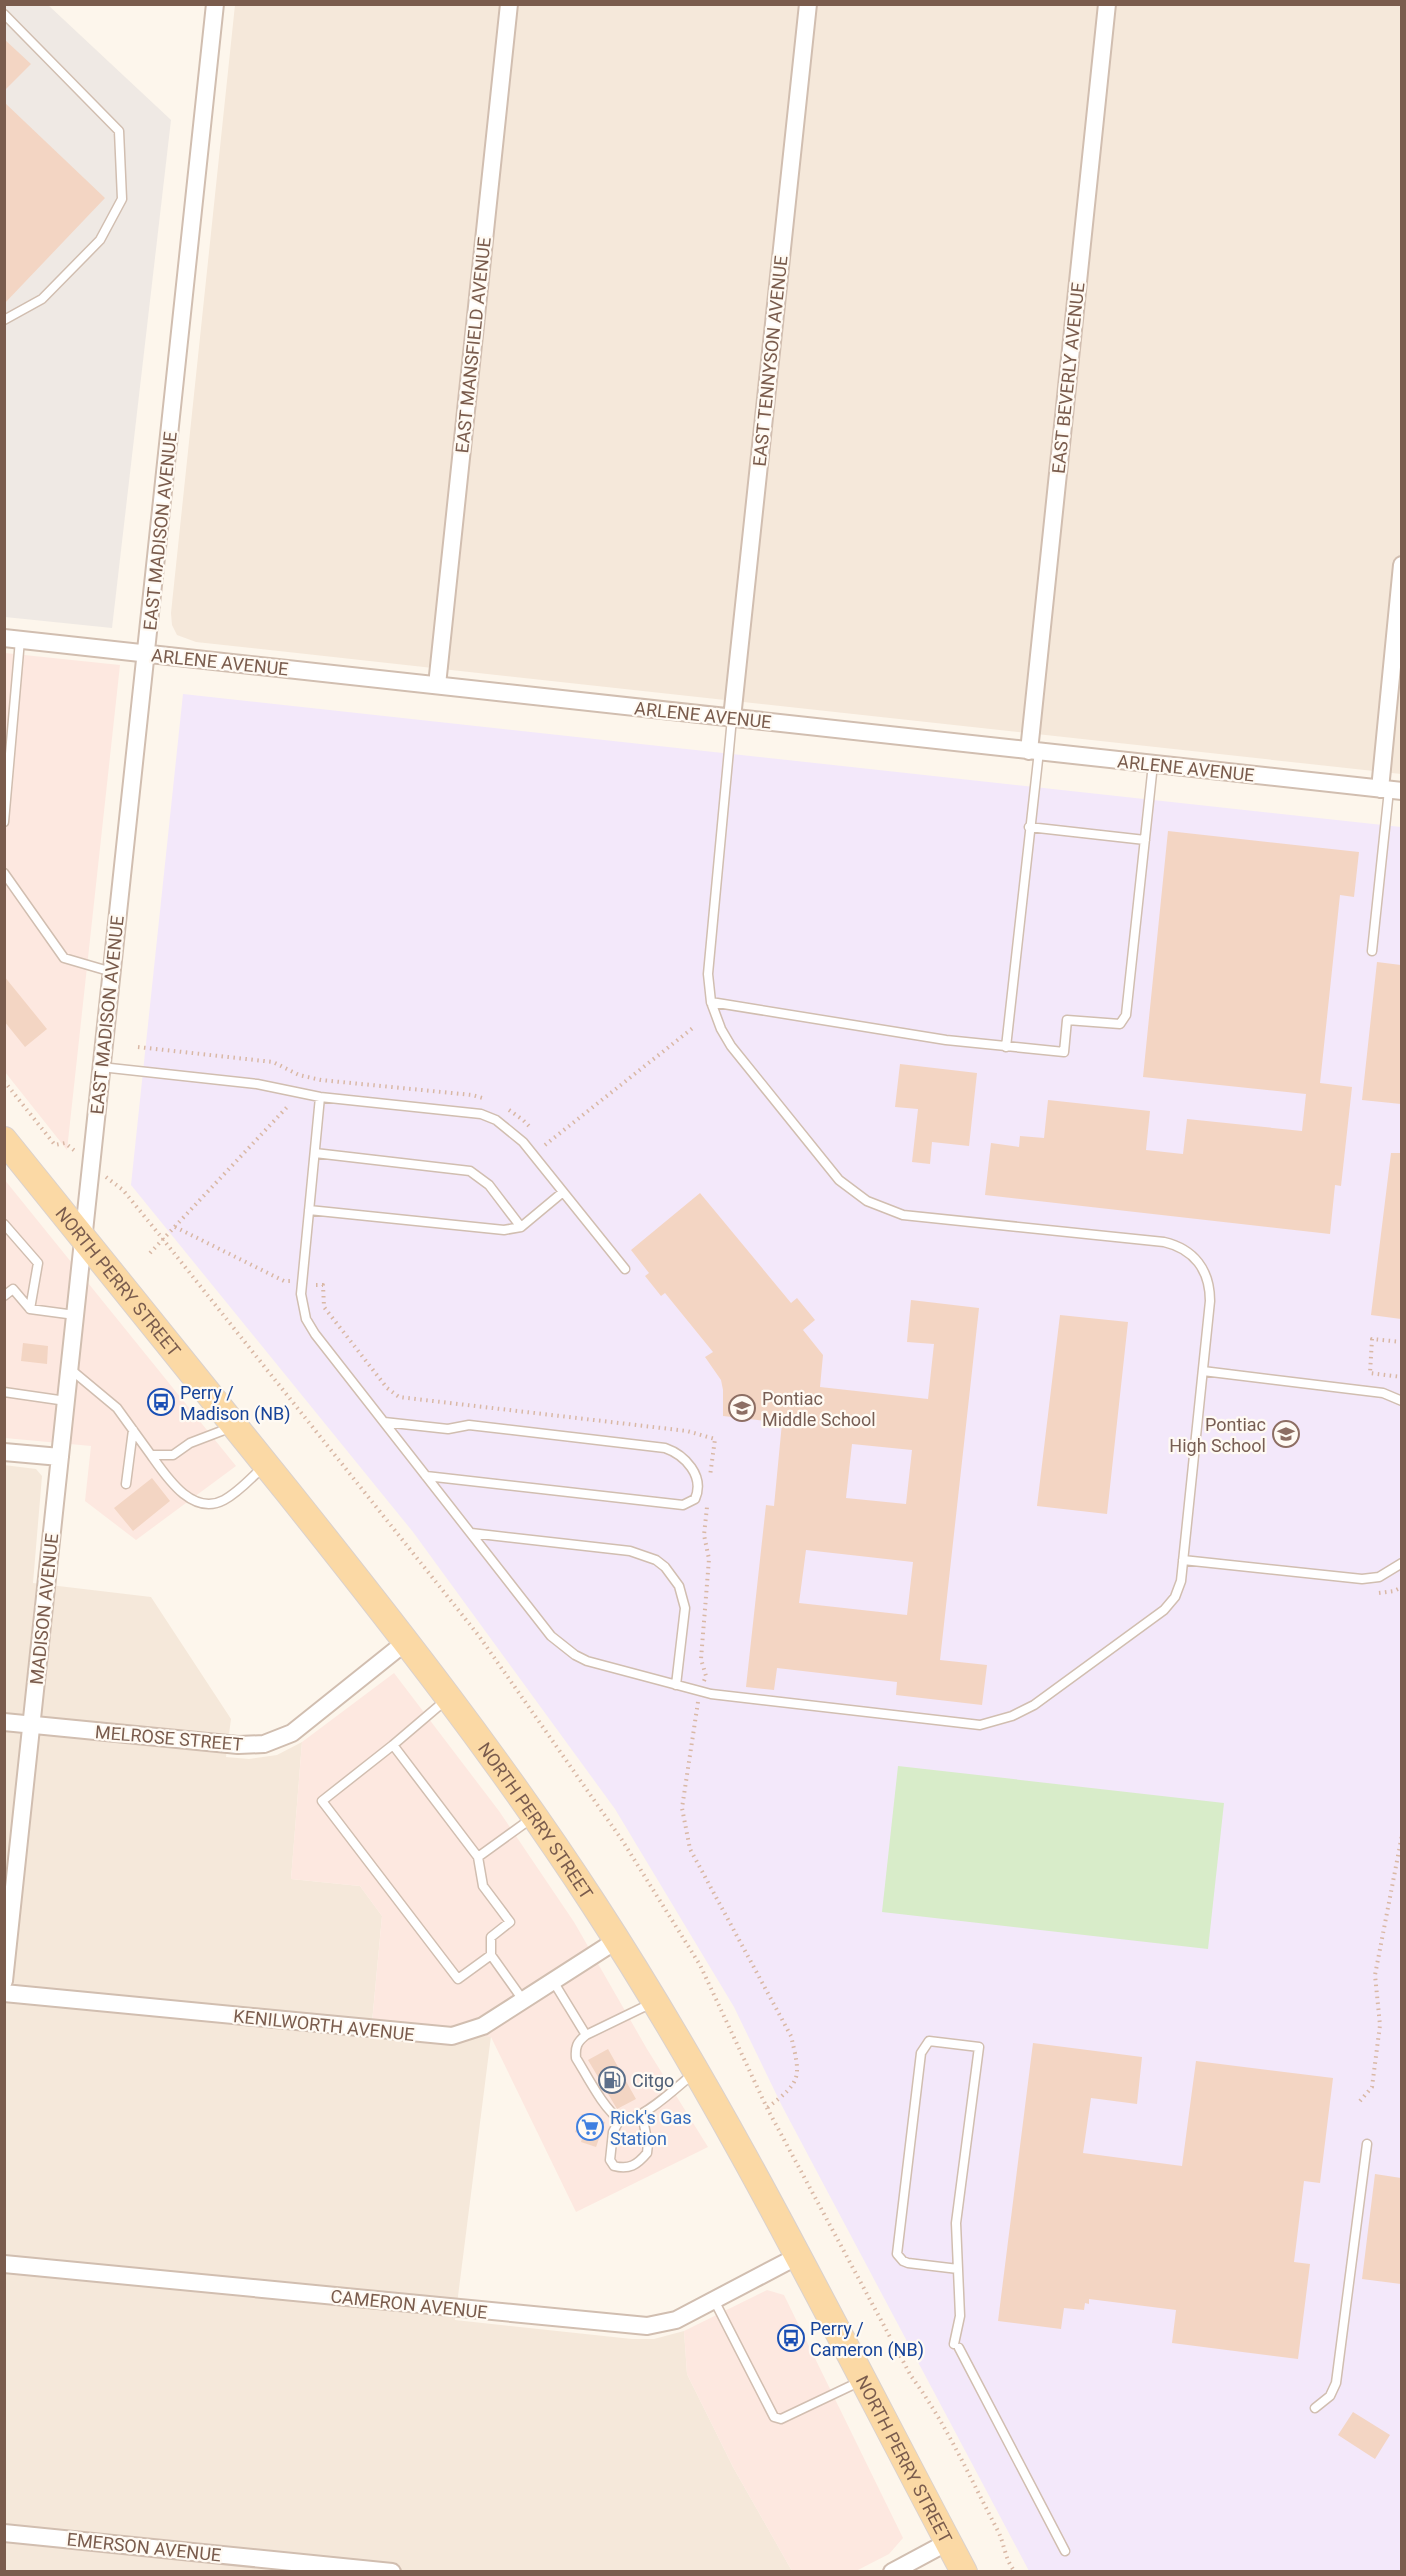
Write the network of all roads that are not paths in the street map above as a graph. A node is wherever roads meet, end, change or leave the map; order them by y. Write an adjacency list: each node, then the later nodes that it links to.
1 (215, 4): 9 (street, EAST MADISON AVENUE)
2 (509, 4): 10 (street, EAST MANSFIELD AVENUE)
3 (808, 4): 13 (street, EAST TENNYSON AVENUE)
4 (1107, 4): 14 (street, EAST BEVERLY AVENUE)
5 (4, 14): 6 (lane)
6 (4, 320)
7 (1401, 565): 16 (street)
8 (12, 639): 9 (street, ARLENE AVENUE); 12 (lane)
9 (147, 654): 10 (street, ARLENE AVENUE); 22 (street, EAST MADISON AVENUE)
10 (437, 686): 13 (street, ARLENE AVENUE)
11 (4, 692): 12 (lane)
12 (16, 693): 17 (lane)
13 (732, 718): 14 (street, ARLENE AVENUE); 23 (lane)
14 (1034, 751): 15 (street, ARLENE AVENUE); 18 (lane)
15 (1154, 764): 16 (street, ARLENE AVENUE); 19 (lane)
16 (1390, 790): 21 (lane)
17 (4, 822)
18 (1029, 827): 19 (lane); 24 (lane)
19 (1145, 840): 24 (lane)
20 (5, 873): 22 (lane)
21 (1372, 951)
22 (112, 972): 25 (street, EAST MADISON AVENUE)
23 (711, 1002): 24 (lane); 39 (lane)
24 (1006, 1047)
25 (101, 1067): 26 (lane); 33 (street, EAST MADISON AVENUE)
26 (320, 1097): 28 (lane); 29 (lane)
27 (8, 1151): 33 (main road, NORTH PERRY STREET)
28 (315, 1153): 30 (lane); 32 (lane)
29 (563, 1192): 32 (lane); 34 (lane)
30 (309, 1210): 32 (lane); 43 (lane)
31 (4, 1224): 36 (lane)
32 (521, 1227)
33 (83, 1237): 37 (street, MADISON AVENUE); 44 (main road, NORTH PERRY STREET)
34 (625, 1269)
35 (4, 1296): 36 (lane)
36 (30, 1309): 37 (lane)
37 (75, 1315): 38 (street, MADISON AVENUE)
38 (69, 1368): 41 (street, MADISON AVENUE); 45 (lane)
39 (1203, 1371): 42 (lane); 53 (lane)
40 (4, 1392): 41 (lane)
41 (66, 1401): 48 (street, MADISON AVENUE)
42 (1401, 1401)
43 (384, 1422): 50 (lane); 50 (lane)
44 (235, 1426): 47 (lane); 49 (main road, NORTH PERRY STREET)
45 (133, 1430): 47 (lane); 51 (lane)
46 (4, 1452): 48 (street)
47 (151, 1455): 49 (lane)
48 (60, 1457): 59 (street, MADISON AVENUE)
49 (266, 1464): 55 (main road, NORTH PERRY STREET)
50 (426, 1476): 52 (lane)
51 (126, 1484)
52 (471, 1533): 56 (lane); 56 (lane)
53 (1183, 1560): 54 (lane); 56 (lane)
54 (1401, 1563)
55 (407, 1641): 57 (main road, NORTH PERRY STREET); 59 (street, MELROSE STREET)
56 (676, 1685)
57 (450, 1697): 60 (lane); 61 (main road, NORTH PERRY STREET)
58 (4, 1722): 59 (street, MELROSE STREET)
59 (31, 1725): 65 (street, MADISON AVENUE)
60 (393, 1745): 62 (lane); 64 (lane)
61 (534, 1817): 62 (lane); 63 (main road, NORTH PERRY STREET)
62 (478, 1857): 64 (lane)
63 (617, 1940): 66 (street, KENILWORTH AVENUE); 69 (main road, NORTH PERRY STREET)
64 (491, 1955): 68 (lane)
65 (4, 1981)
66 (553, 1981): 68 (street, KENILWORTH AVENUE); 70 (lane)
67 (4, 1993): 68 (street, KENILWORTH AVENUE)
68 (523, 2000)
69 (655, 2001): 70 (lane); 71 (main road, NORTH PERRY STREET)
70 (586, 2036): 73 (lane)
71 (697, 2071): 72 (lane); 75 (main road, NORTH PERRY STREET)
72 (642, 2115): 73 (lane); 73 (lane)
73 (620, 2119)
74 (1367, 2144): 80 (lane)
75 (798, 2256): 78 (street, CAMERON AVENUE); 79 (main road, NORTH PERRY STREET)
76 (4, 2264): 78 (street, CAMERON AVENUE)
77 (958, 2269): 77 (lane); 83 (lane)
78 (714, 2300): 79 (lane)
79 (863, 2380): 82 (main road, NORTH PERRY STREET)
80 (1315, 2408)
81 (4, 2533): 84 (street, EMERSON AVENUE)
82 (948, 2542): 85 (street); 86 (main road, NORTH PERRY STREET)
83 (1065, 2551)
84 (392, 2571)
85 (891, 2571)
86 (964, 2571)

